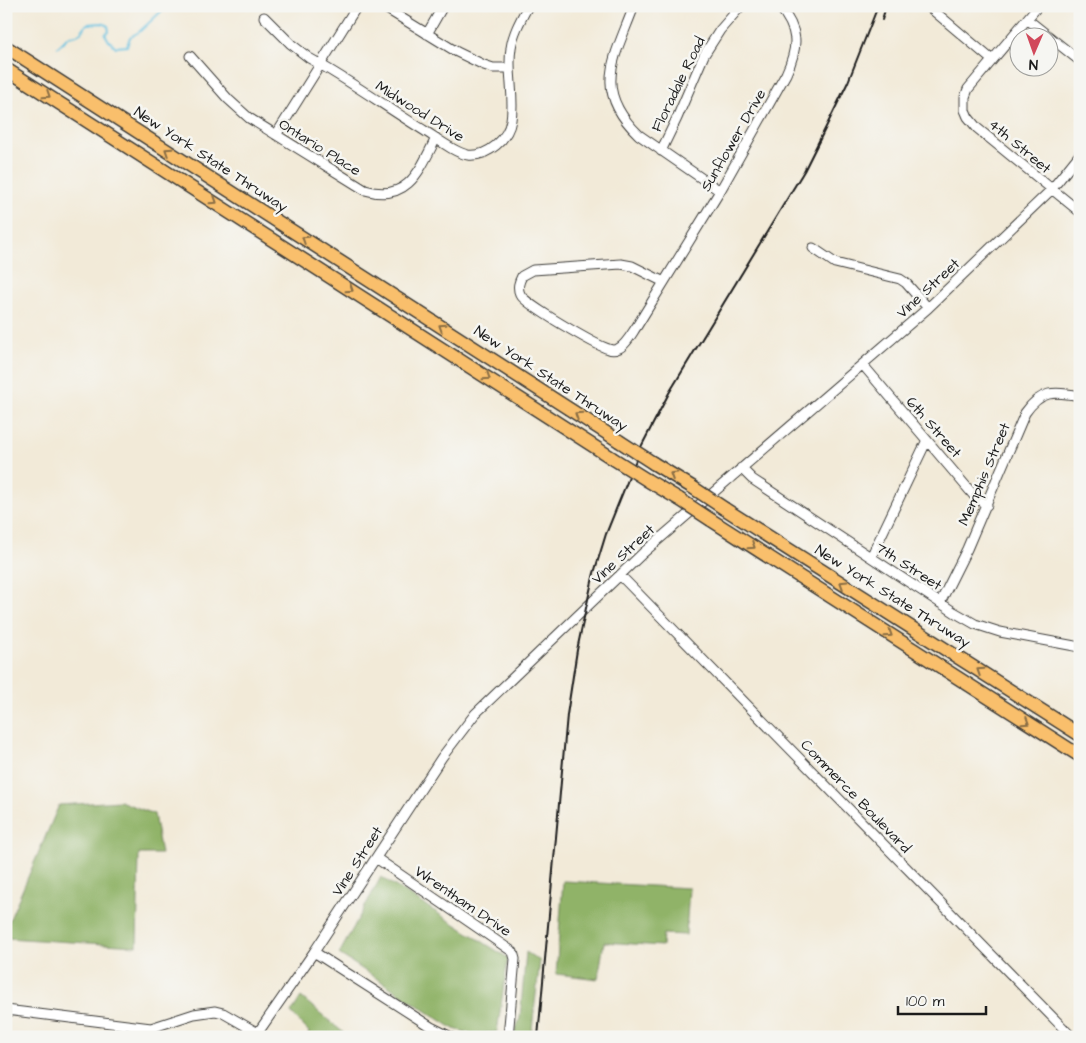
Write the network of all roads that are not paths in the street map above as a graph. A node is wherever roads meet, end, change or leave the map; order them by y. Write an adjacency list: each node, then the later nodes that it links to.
1 (357, 6): 17 (street)
2 (382, 6): 12 (street)
3 (443, 6): 12 (street)
4 (528, 6): 18 (street, Midwood Drive)
5 (634, 6): 22 (street)
6 (740, 6): 22 (street, Floradale Road)
7 (779, 6): 25 (street, Sunflower Drive)
8 (928, 6): 15 (street)
9 (1038, 6): 11 (street)
10 (264, 18): 17 (street, Midwood Drive)
11 (1027, 19): 15 (street); 16 (street)
12 (427, 34): 18 (street)
13 (6, 47): 39 (highway, New York State Thruway, one-way to 13, bridge)
14 (190, 56): 20 (street, Ontario Place)
15 (992, 60): 24 (street, 4th Street)
16 (1080, 61)
17 (321, 64): 20 (street); 21 (street, Midwood Drive)
18 (510, 68): 21 (street, Midwood Drive)
19 (6, 69): 40 (highway, one-way to 40, bridge)
20 (276, 135): 21 (street, Ontario Place)
21 (436, 138)
22 (661, 151): 25 (street)
23 (1080, 154): 24 (street, Vine Street)
24 (1051, 190): 26 (street, 4th Street); 29 (street, Vine Street)
25 (720, 191): 28 (street, Sunflower Drive)
26 (1080, 212)
27 (813, 248): 29 (street)
28 (664, 282): 28 (street, Sunflower Drive)
29 (928, 308): 30 (street, Vine Street)
30 (863, 365): 32 (street, 6th Street); 33 (street, Vine Street)
31 (1080, 396): 34 (street, Memphis Street)
32 (927, 440): 34 (street, 6th Street); 35 (street)
33 (741, 468): 35 (street, 7th Street); 36 (street, Vine Street)
34 (987, 505): 37 (street, Memphis Street)
35 (871, 558): 37 (street, 7th Street)
36 (620, 575): 41 (street, Vine Street); 47 (street, Commerce Boulevard)
37 (940, 603): 38 (street, 7th Street)
38 (1080, 646)
39 (1080, 735)
40 (1080, 756)
41 (376, 858): 42 (street, Vine Street); 46 (street, Wrentham Drive)
42 (314, 952): 44 (street, Vine Street); 45 (street)
43 (6, 1010): 44 (street)
44 (257, 1035)
45 (451, 1037)
46 (508, 1037)
47 (1072, 1037)

